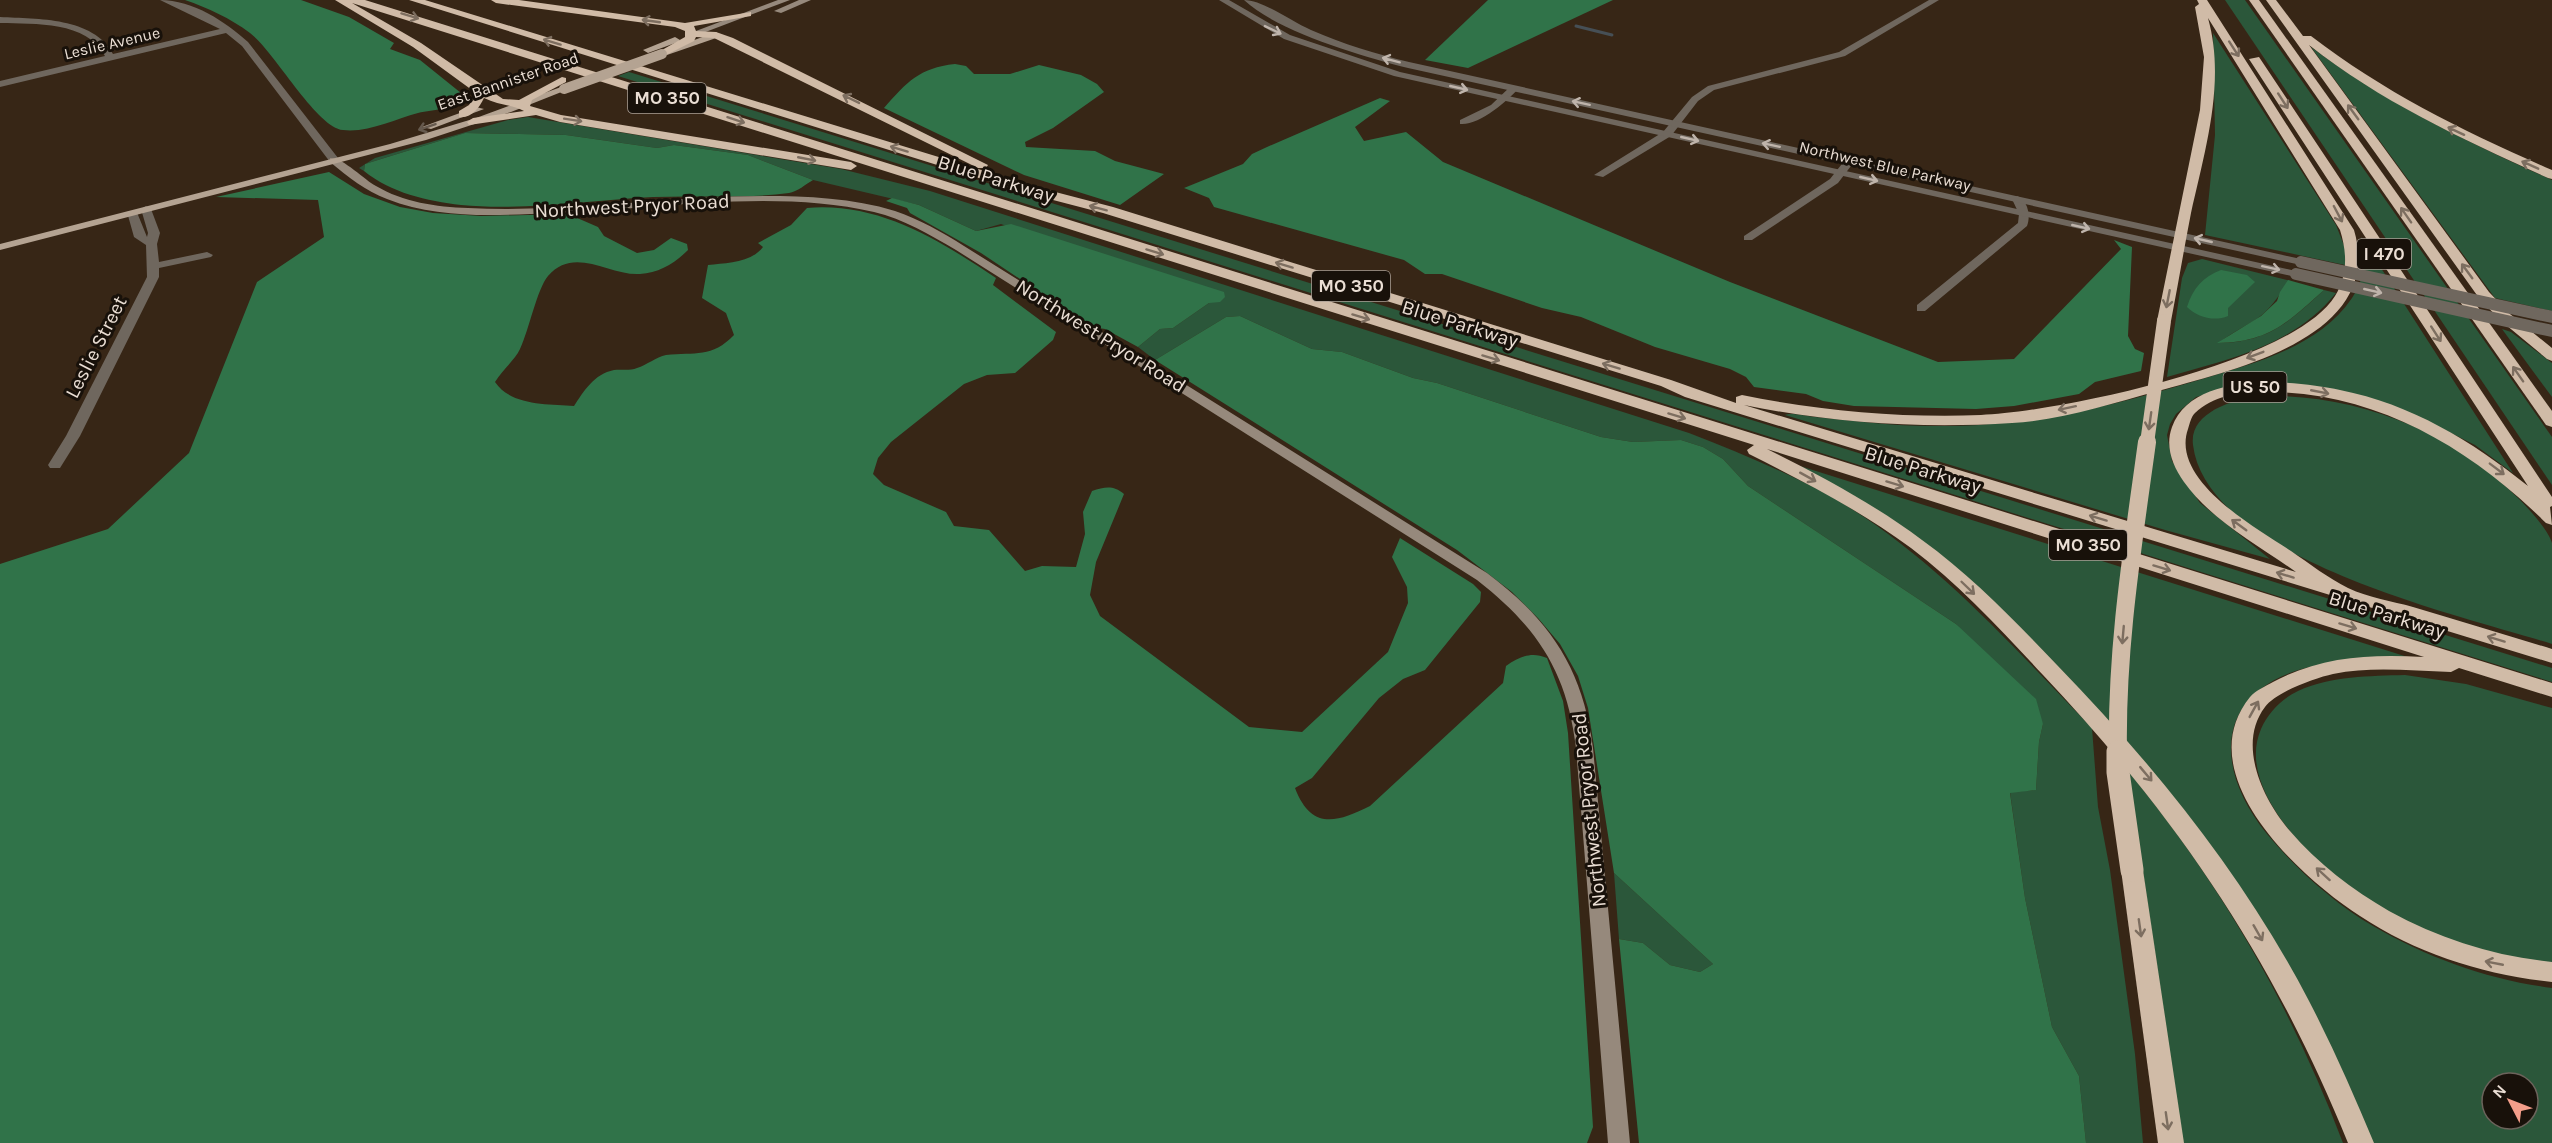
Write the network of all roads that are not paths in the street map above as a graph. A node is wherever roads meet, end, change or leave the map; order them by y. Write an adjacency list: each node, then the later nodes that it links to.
1 (164, 0): 20 (street, Northwest Pryor Road)
2 (340, 0): 29 (highway)
3 (354, 0): 44 (highway, Blue Parkway / MO 350, one-way to 44)
4 (414, 0): 43 (highway, Blue Parkway / MO 350, one-way to 4)
5 (496, 0): 18 (highway, one-way to 5)
6 (786, 0): 19 (main road)
7 (807, 0): 19 (main road)
8 (1223, 0): 30 (street, Northwest Blue Parkway, one-way to 30)
9 (1248, 0): 28 (street, Northwest Blue Parkway, one-way to 9)
10 (1935, 0): 36 (street)
11 (2197, 0): 50 (highway)
12 (2202, 0): 59 (highway, one-way to 59)
13 (2216, 0): 63 (highway, I 470, one-way to 63)
14 (2254, 0): 60 (highway, I 470, one-way to 14)
15 (2271, 0): 16 (highway)
16 (2284, 16): 42 (highway, one-way to 16); 58 (highway, one-way to 16)
17 (0, 20): 25 (street)
18 (677, 24): 19 (highway); 21 (highway)
19 (744, 25): 21 (main road); 22 (main road); 23 (highway)
20 (230, 29): 25 (street, Leslie Avenue); 38 (street, Northwest Pryor Road)
21 (692, 34): 22 (highway); 24 (highway); 27 (main road, East Bannister Road)
22 (716, 35): 23 (highway); 24 (main road)
23 (751, 50): 43 (highway, one-way to 23)
24 (664, 53): 27 (main road, bridge)
25 (111, 58): 26 (street, Leslie Avenue)
26 (0, 84)
27 (563, 85): 31 (main road, East Bannister Road); 32 (highway)
28 (1514, 88): 30 (street); 36 (street, Northwest Blue Parkway, one-way to 28)
29 (482, 92): 31 (highway); 34 (highway)
30 (1506, 98): 35 (street); 37 (street, Northwest Blue Parkway)
31 (500, 102): 32 (highway); 34 (main road, East Bannister Road)
32 (524, 104): 33 (highway); 34 (main road, East Bannister Road)
33 (540, 114): 34 (highway); 44 (highway, one-way to 44)
34 (468, 118): 38 (main road, East Bannister Road)
35 (1464, 122)
36 (1677, 124): 37 (street); 39 (street, Northwest Blue Parkway, one-way to 36)
37 (1667, 134): 40 (street, Northwest Blue Parkway, one-way to 40); 41 (street)
38 (334, 160): 46 (main road, East Bannister Road); 70 (main road, Northwest Pryor Road)
39 (1849, 162): 40 (street); 45 (street, Northwest Blue Parkway)
40 (1839, 173): 48 (street, Northwest Blue Parkway, one-way to 48); 49 (street)
41 (1599, 175)
42 (2552, 175)
43 (1035, 191): 59 (highway, Blue Parkway / MO 350, one-way to 43)
44 (979, 197): 61 (highway, Blue Parkway / MO 350, one-way to 61)
45 (2017, 199): 48 (street); 50 (street, Northwest Blue Parkway)
46 (146, 209): 47 (main road, East Bannister Road); 51 (street, Leslie Street)
47 (132, 212): 51 (street, Leslie Street); 52 (main road, East Bannister Road)
48 (2024, 214): 50 (street, Northwest Blue Parkway, one-way to 50); 55 (street)
49 (1748, 238)
50 (2179, 242): 56 (street, Northwest Blue Parkway, one-way to 50, bridge); 57 (street, Northwest Blue Parkway, one-way to 57, bridge); 71 (highway, one-way to 71, bridge)
51 (150, 243): 54 (street, Leslie Street)
52 (0, 247)
53 (207, 255): 54 (street)
54 (154, 266): 62 (street, Leslie Street)
55 (1921, 308)
56 (2552, 317)
57 (2552, 331)
58 (2552, 356)
59 (1666, 383): 65 (highway, Blue Parkway / MO 350, one-way to 59)
60 (2552, 422)
61 (1699, 423): 67 (highway, Blue Parkway / MO 350, one-way to 67); 72 (highway, one-way to 72)
62 (55, 465)
63 (2552, 509)
64 (2552, 519): 65 (highway, US 50, one-way to 64)
65 (2341, 592): 66 (highway, US 50, one-way to 65)
66 (2552, 656)
67 (2477, 666): 68 (highway, Blue Parkway / MO 350); 69 (highway, one-way to 67)
68 (2552, 690)
69 (2552, 972)
70 (1619, 1143)
71 (2170, 1143)
72 (2361, 1143)

